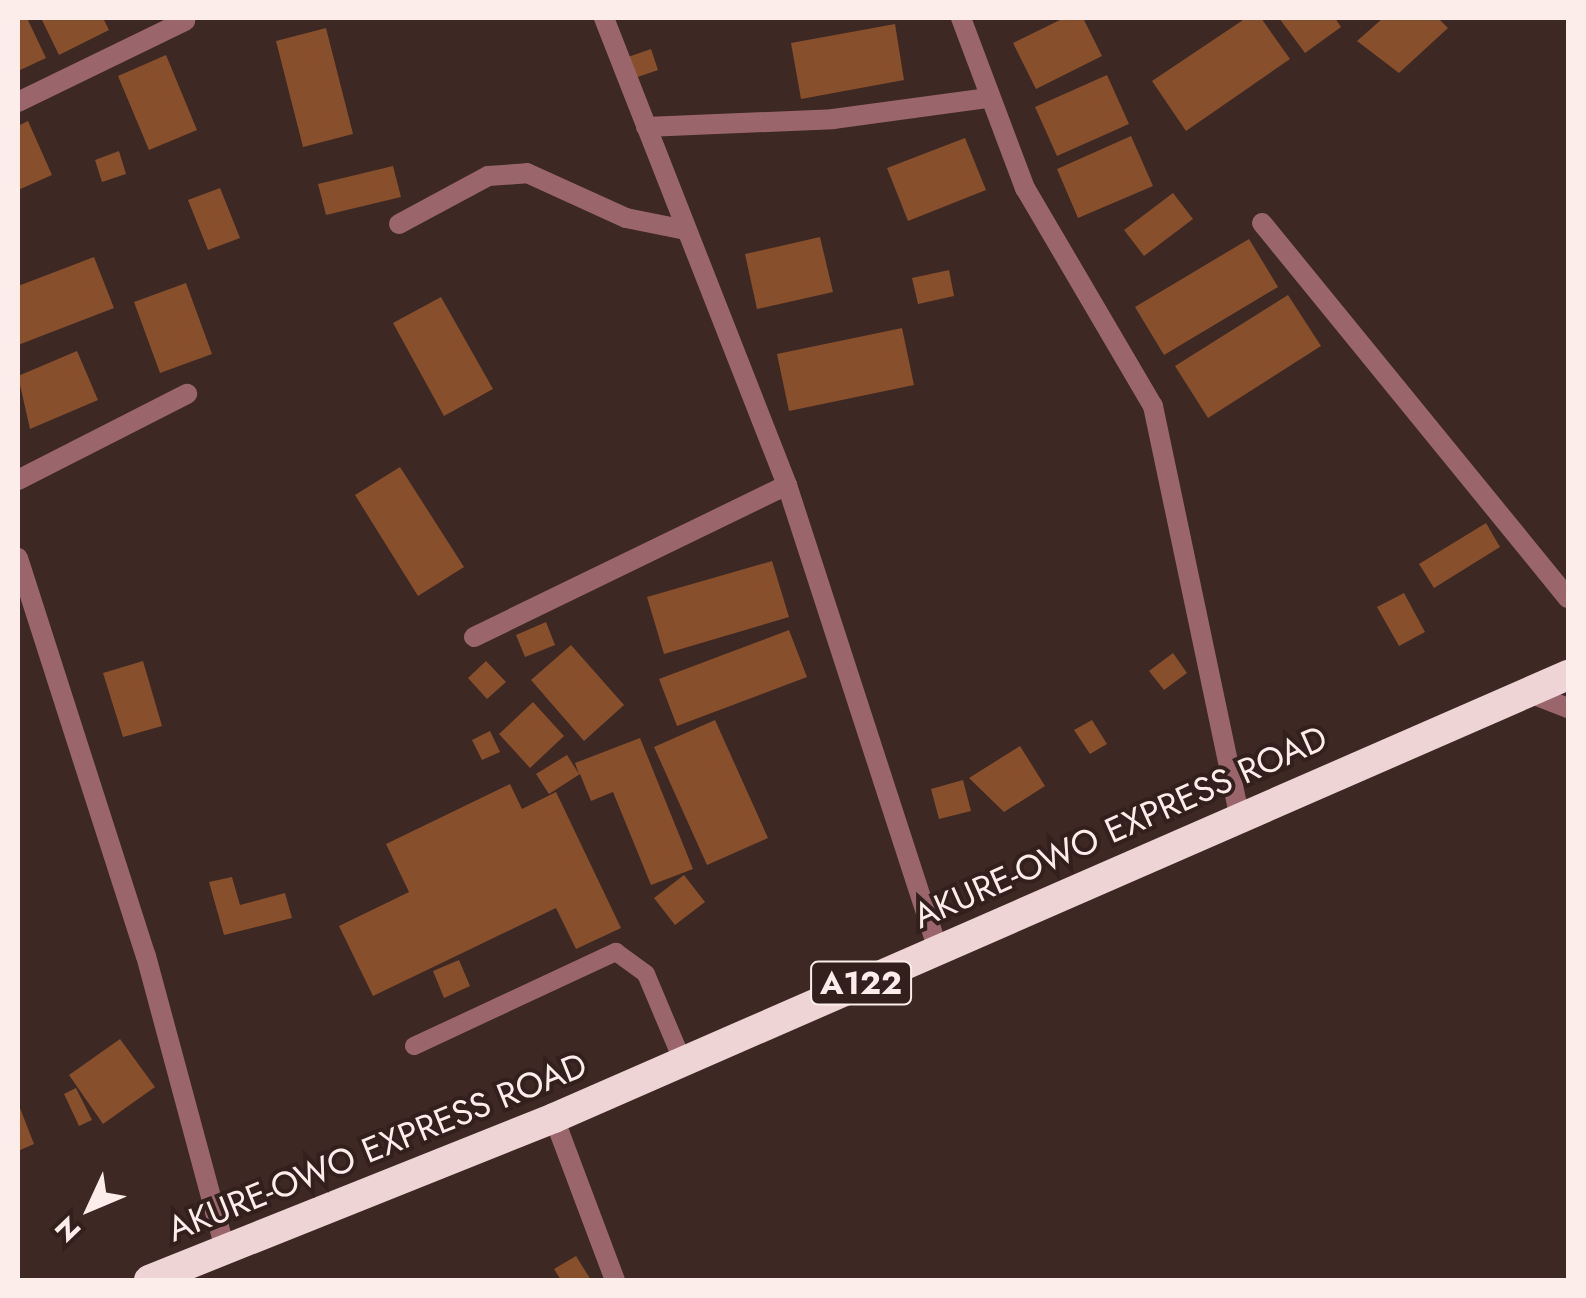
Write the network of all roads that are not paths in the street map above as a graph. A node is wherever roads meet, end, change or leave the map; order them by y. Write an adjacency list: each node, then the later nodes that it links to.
1 (604, 18): 6 (street)
2 (961, 18): 4 (street)
3 (185, 21): 5 (street)
4 (988, 98): 6 (street); 19 (street)
5 (18, 102)
6 (646, 127): 9 (street)
7 (1262, 223): 14 (street)
8 (399, 224): 9 (street)
9 (686, 230): 12 (street)
10 (187, 394): 11 (street)
11 (18, 480)
12 (787, 485): 15 (street); 20 (street)
13 (18, 558): 24 (street)
14 (1568, 598)
15 (474, 637)
16 (1568, 676): 17 (highway, AKURE-OWO EXPRESS ROAD / A122)
17 (1529, 693): 18 (street); 19 (highway, AKURE-OWO EXPRESS ROAD / A122)
18 (1568, 708)
19 (1239, 814): 20 (highway, AKURE-OWO EXPRESS ROAD / A122)
20 (937, 948): 22 (highway, AKURE-OWO EXPRESS ROAD / A122)
21 (414, 1046): 22 (lane)
22 (683, 1062): 23 (highway, AKURE-OWO EXPRESS ROAD / A122)
23 (554, 1118): 24 (highway, AKURE-OWO EXPRESS ROAD / A122); 26 (street)
24 (225, 1249): 25 (highway, AKURE-OWO EXPRESS ROAD / A122)
25 (149, 1280)
26 (615, 1280)

